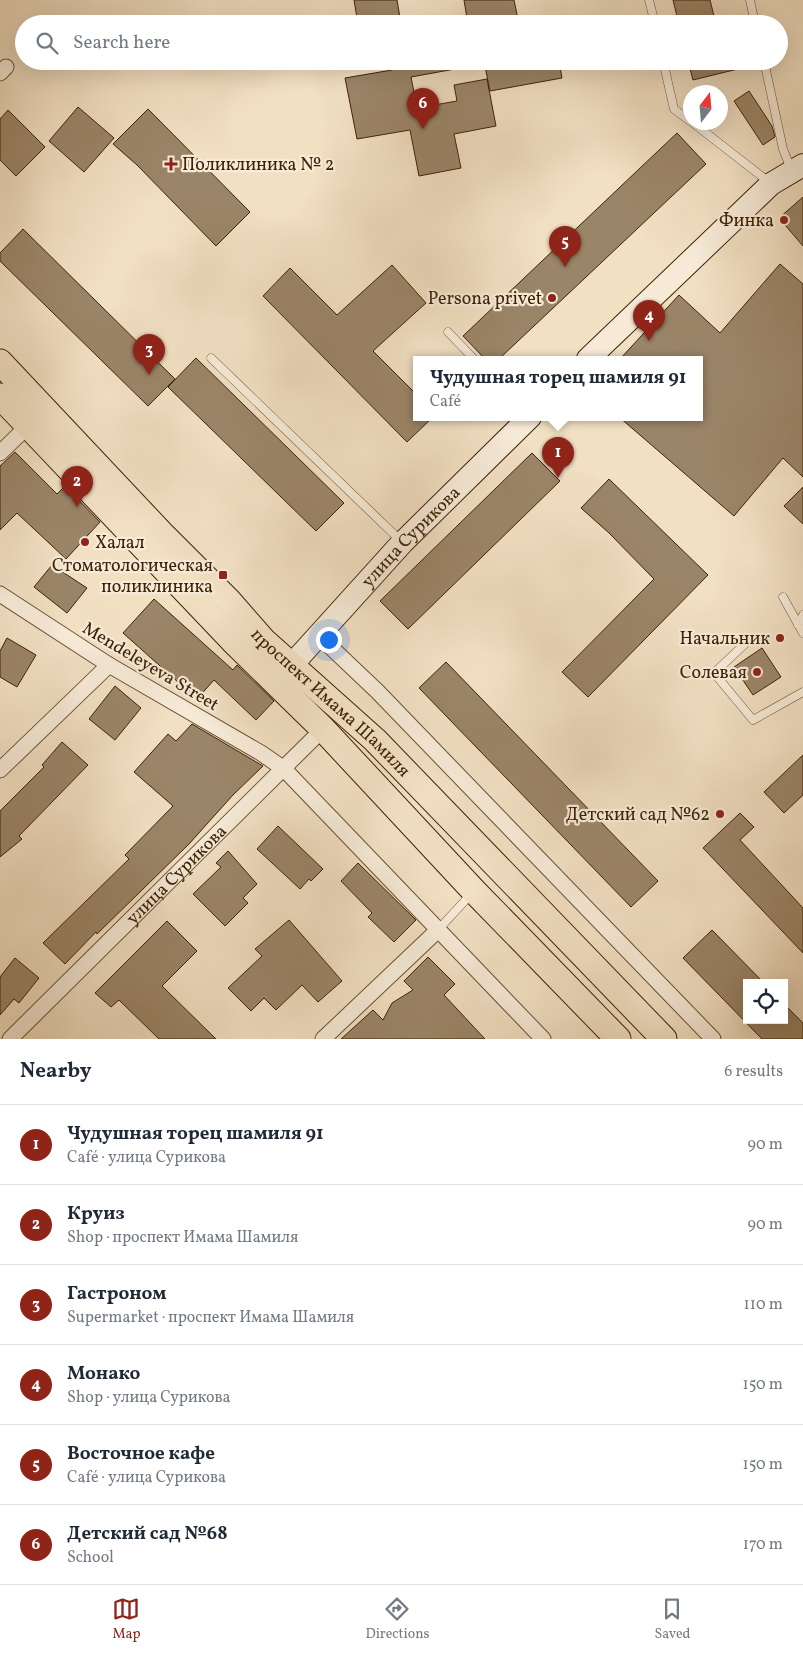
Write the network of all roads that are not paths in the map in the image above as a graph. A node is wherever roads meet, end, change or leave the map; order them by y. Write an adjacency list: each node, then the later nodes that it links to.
1 (649, 0): 3 (lane)
2 (750, 0): 4 (lane)
3 (652, 15)
4 (753, 15)
5 (665, 70): 7 (lane)
6 (766, 70): 9 (lane)
7 (683, 116)
8 (701, 130): 10 (lane)
9 (797, 168): 10 (main road)
10 (771, 184): 13 (main road)
11 (448, 332): 12 (lane)
12 (471, 356)
13 (591, 356)
14 (211, 358): 20 (lane)
15 (0, 362): 17 (main road, проспект Имама Шамиля)
16 (0, 396): 17 (main road, проспект Имама Шамиля)
17 (36, 417): 19 (street); 28 (main road, проспект Имама Шамиля); 30 (main road, проспект Имама Шамиля)
18 (526, 421): 20 (main road, улица Сурикова)
19 (0, 453)
20 (402, 543): 26 (main road, улица Сурикова)
21 (0, 594): 29 (street, Mendeleyeva Street)
22 (783, 597): 24 (lane)
23 (803, 615): 24 (lane)
24 (798, 625): 25 (lane)
25 (803, 633)
26 (318, 634): 28 (main road, улица Сурикова); 43 (street)
27 (748, 641): 31 (lane)
28 (292, 664): 30 (main road, улица Сурикова); 32 (main road, проспект Имама Шамиля)
29 (110, 665): 34 (street, Mendeleyeva Street); 35 (street)
30 (275, 683): 33 (main road, проспект Имама Шамиля)
31 (803, 692)
32 (343, 712): 33 (main road, улица Сурикова); 42 (main road, проспект Имама Шамиля)
33 (323, 729): 34 (street, улица Сурикова); 36 (main road, проспект Имама Шамиля)
34 (284, 769): 37 (street, Mendeleyeva Street); 38 (street, улица Сурикова)
35 (0, 770)
36 (474, 891): 37 (lane); 41 (main road, проспект Имама Шамиля)
37 (438, 930): 39 (street); 40 (street, Mendeleyeva Street)
38 (10, 1039)
39 (322, 1039)
40 (543, 1039)
41 (618, 1039)
42 (664, 1039)
43 (712, 1039)

